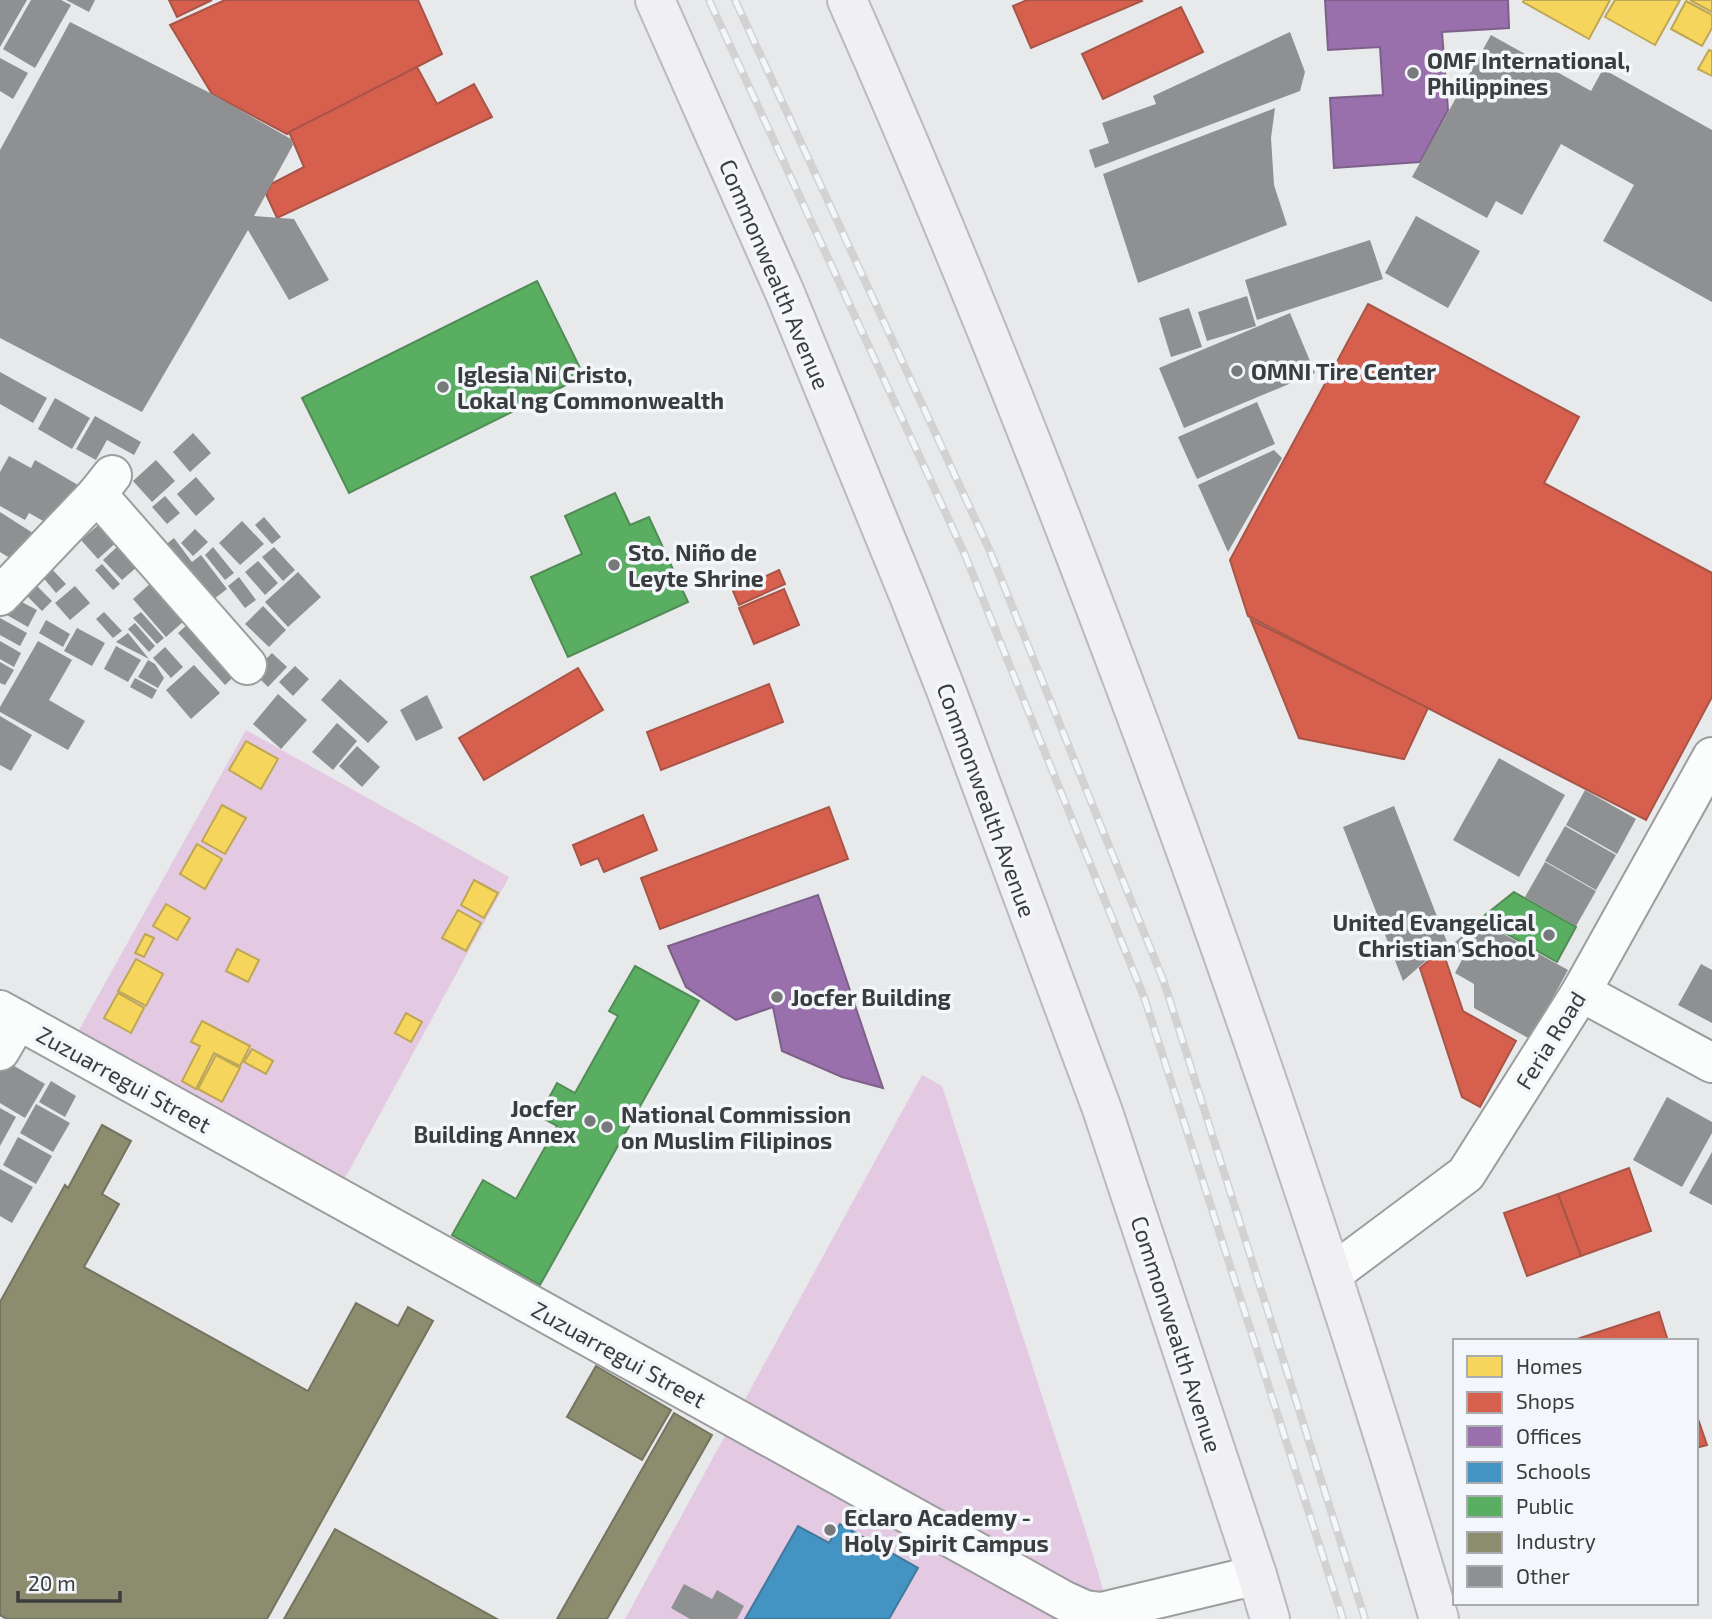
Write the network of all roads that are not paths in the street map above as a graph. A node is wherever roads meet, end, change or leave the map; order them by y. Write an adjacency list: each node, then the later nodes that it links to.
1 (655, 0): 10 (main road, Commonwealth Avenue)
2 (847, 0): 9 (main road)
3 (0, 596): 4 (street)
4 (247, 665)
5 (1709, 771): 6 (street, Feria Road)
6 (1581, 992): 8 (street); 9 (street, Feria Road)
7 (6, 1027): 10 (street, Zuzuarregui Street)
8 (1712, 1063)
9 (1332, 1275): 12 (main road)
10 (1257, 1575): 11 (main road, Commonwealth Avenue)
11 (1270, 1619)
12 (1439, 1619)

